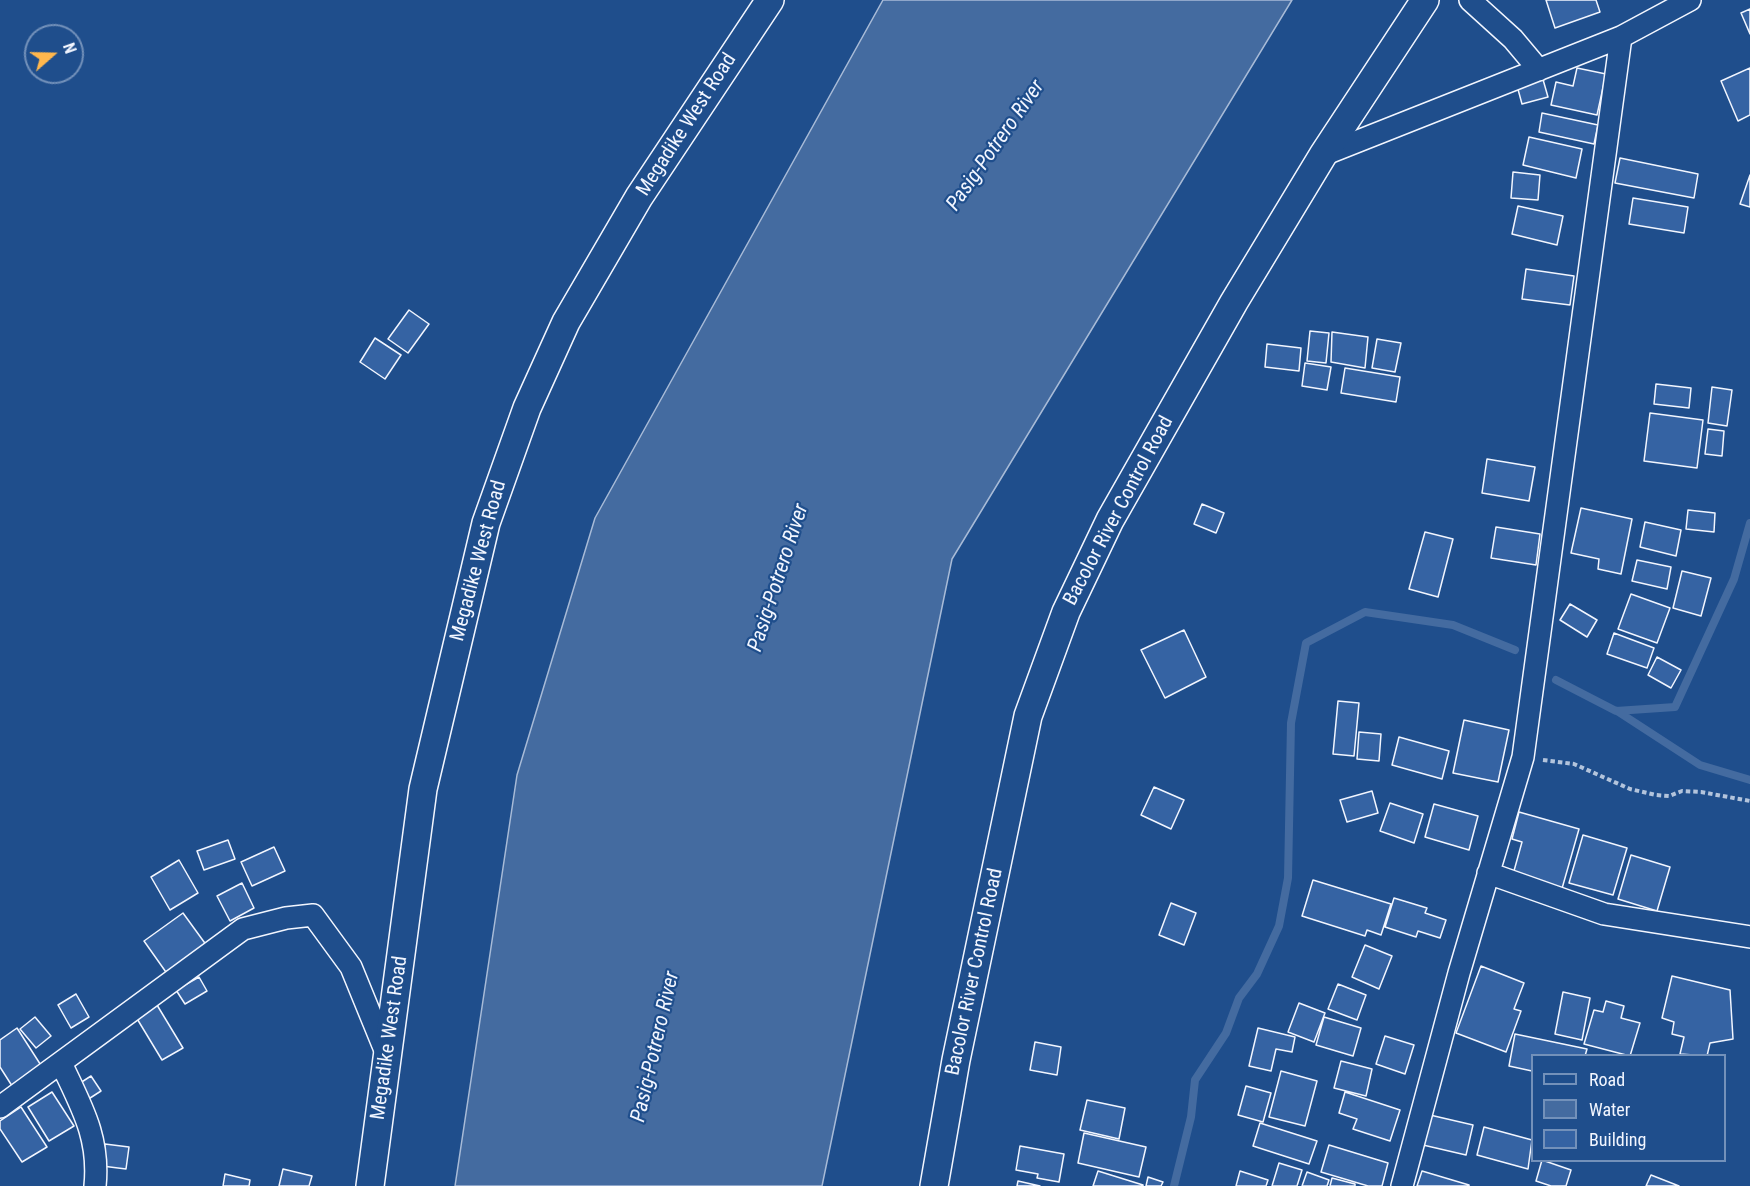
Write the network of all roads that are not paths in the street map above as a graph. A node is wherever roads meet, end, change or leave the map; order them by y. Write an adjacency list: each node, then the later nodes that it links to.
1 (770, 0): 10 (street, Megadike West Road)
2 (1425, 0): 7 (street, Bacolor River Control Road)
3 (1470, 0): 6 (street)
4 (1690, 0): 5 (street)
5 (1621, 37): 6 (street); 8 (street)
6 (1539, 70): 7 (street)
7 (1323, 155): 15 (street, Bacolor River Control Road)
8 (1488, 873): 9 (street); 16 (street)
9 (1750, 937)
10 (387, 1055): 11 (street); 14 (street, Megadike West Road)
11 (61, 1063): 12 (street); 13 (street)
12 (0, 1107)
13 (95, 1186)
14 (370, 1186)
15 (934, 1186)
16 (1402, 1186)

